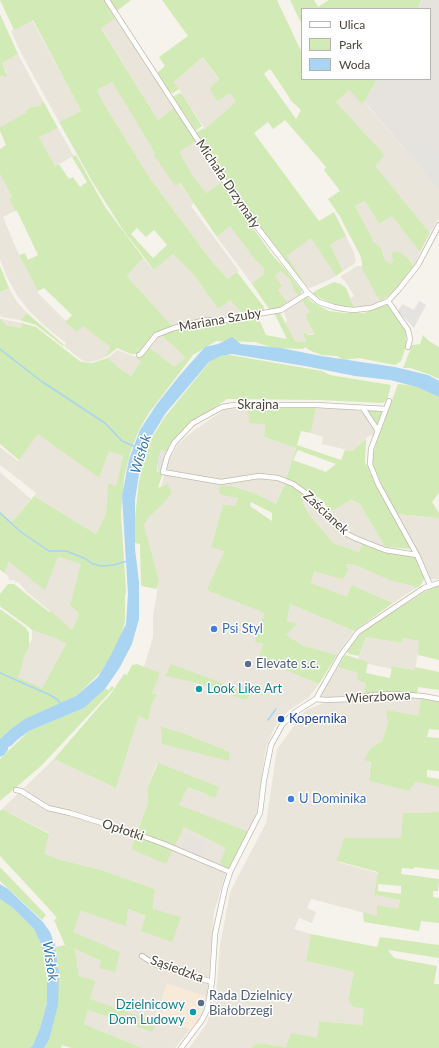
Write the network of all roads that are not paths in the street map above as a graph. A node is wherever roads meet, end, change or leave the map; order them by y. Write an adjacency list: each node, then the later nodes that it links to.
1 (107, 0): 3 (street, Michała Drzymały)
2 (439, 225): 4 (street, Michała Drzymały)
3 (308, 293): 4 (street, Michała Drzymały); 6 (street, Mariana Szuby)
4 (388, 300): 5 (street)
5 (408, 347)
6 (138, 355)
7 (389, 401): 9 (street)
8 (363, 408): 9 (street, Skrajna); 10 (street); 11 (street, Skrajna)
9 (386, 409): 10 (street)
10 (378, 431): 12 (street)
11 (163, 472): 12 (street, Zaścianek)
12 (417, 555): 14 (street)
13 (439, 583): 14 (street)
14 (430, 585): 15 (street)
15 (316, 699): 16 (street, Wierzbowa); 18 (street)
16 (439, 699)
17 (16, 790): 18 (street, Opłotki)
18 (230, 872): 20 (street)
19 (142, 956): 20 (street, Sąsiedzka)
20 (212, 982): 21 (street)
21 (181, 1048)

